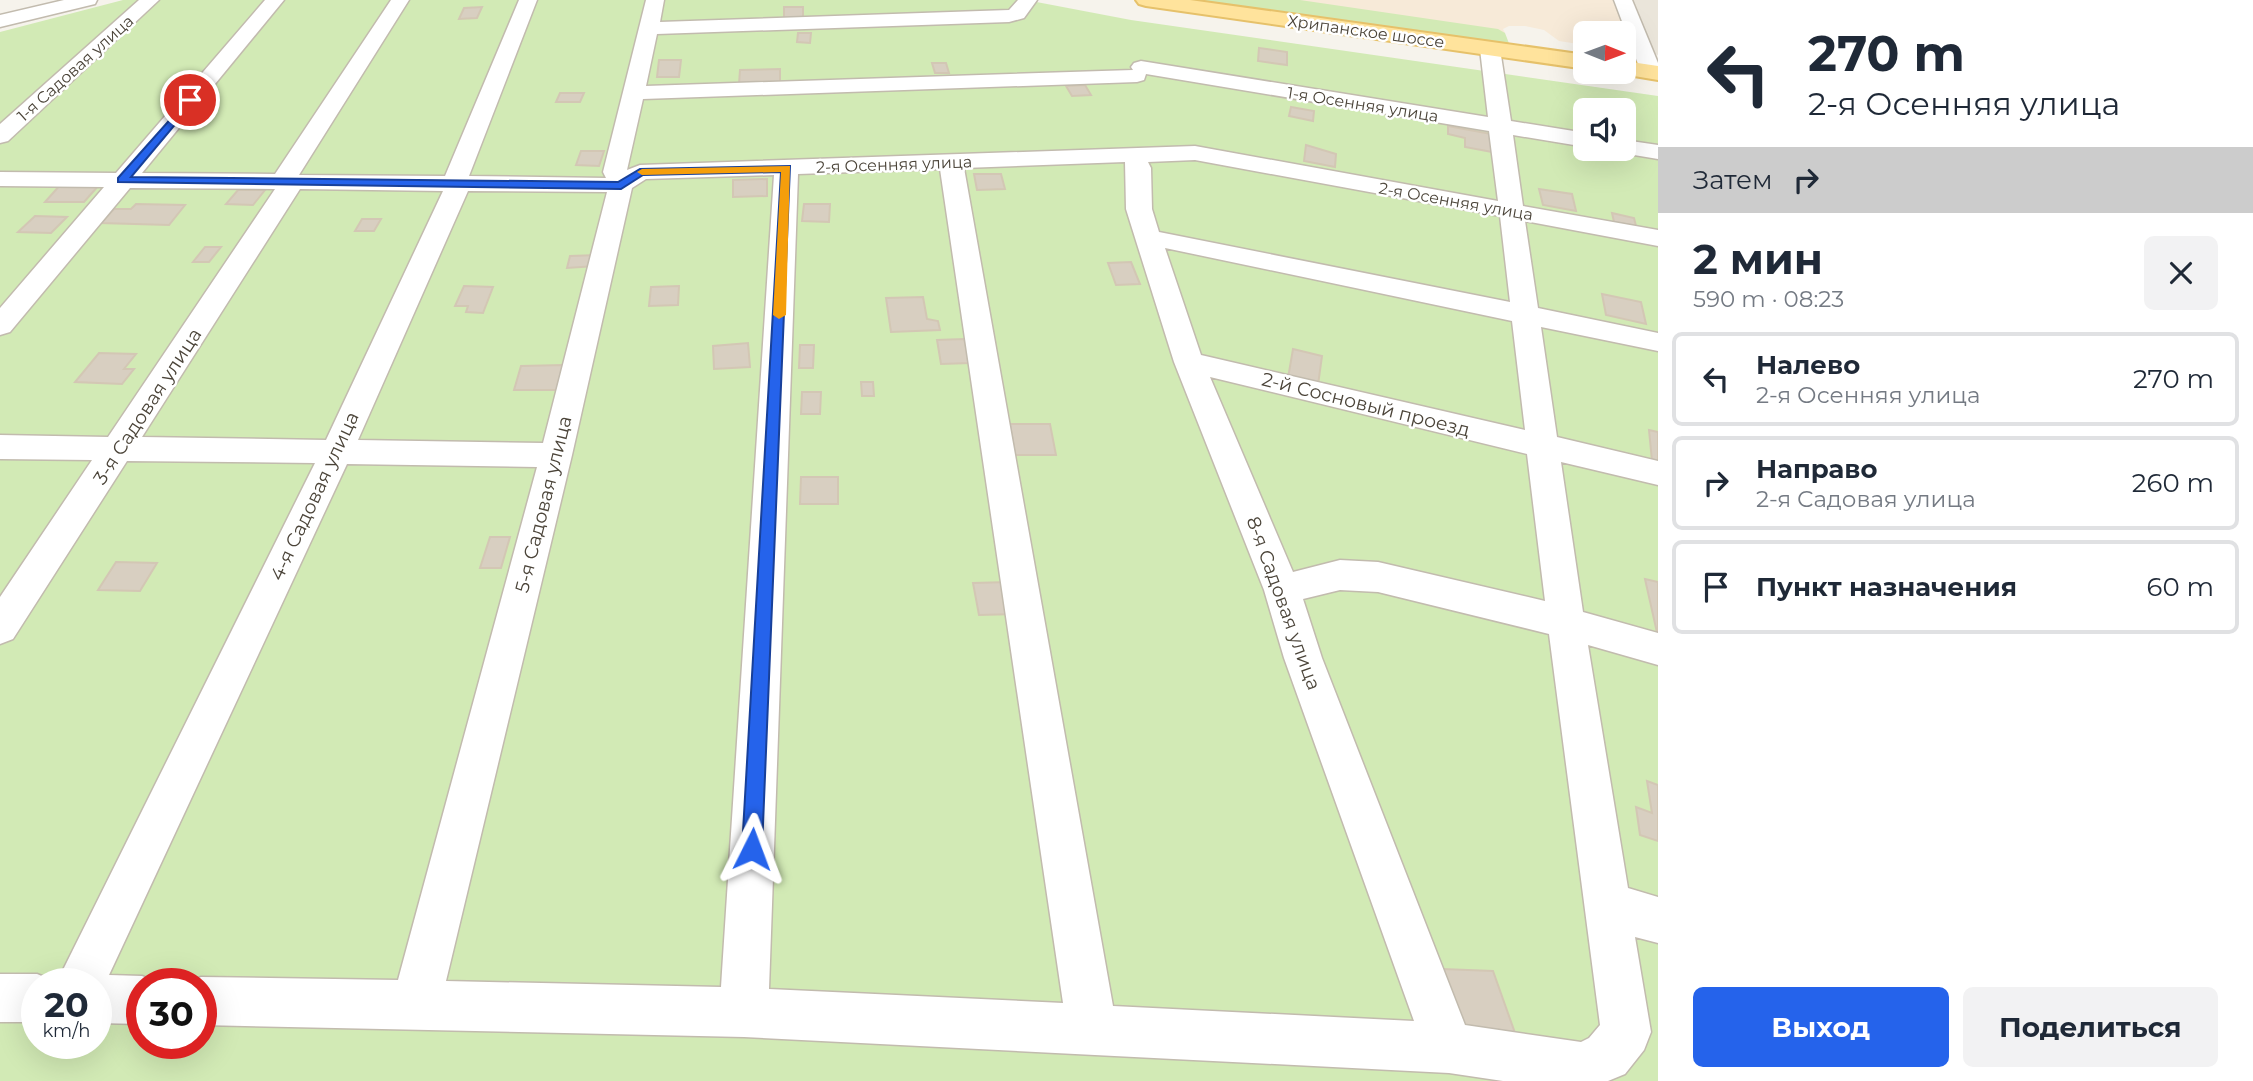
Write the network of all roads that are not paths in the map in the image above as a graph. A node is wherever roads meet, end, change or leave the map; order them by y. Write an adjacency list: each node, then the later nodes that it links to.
1 (88, 0): 10 (street)
2 (150, 0): 18 (street, 1-я Садовая улица)
3 (275, 0): 26 (street)
4 (400, 0): 27 (street, 3-я Садовая улица)
5 (528, 0): 28 (street, 4-я Садовая улица)
6 (1028, 0): 9 (street)
7 (1146, 0): 12 (main road, Хрипанское шоссе)
8 (1623, 0): 11 (street)
9 (651, 14): 16 (street, 5-я Садовая улица)
10 (0, 21)
11 (1649, 42): 15 (street)
12 (1490, 49): 13 (main road, Хрипанское шоссе); 17 (street)
13 (1573, 60)
14 (1636, 70): 15 (main road)
15 (1654, 72)
16 (632, 93): 17 (street, 1-я Осенняя улица); 29 (street, 5-я Садовая улица)
17 (1501, 126): 19 (street, 1-я Осенняя улица); 30 (street)
18 (0, 136)
19 (1573, 138)
20 (1636, 149): 21 (street)
21 (1658, 152)
22 (1134, 156): 23 (street, 2-я Осенняя улица); 30 (street, 2-я Осенняя улица); 31 (street, 8-я Садовая улица)
23 (951, 161): 24 (street, 2-я Осенняя улица); 55 (street)
24 (786, 168): 29 (street, 2-я Осенняя улица); 54 (street)
25 (0, 179): 26 (street, 2-я Осенняя улица)
26 (122, 180): 27 (street, 2-я Осенняя улица); 34 (street)
27 (287, 182): 28 (street, 2-я Осенняя улица); 39 (street, 3-я Садовая улица)
28 (458, 185): 29 (street, 2-я Осенняя улица); 40 (street, 4-я Садовая улица)
29 (621, 185): 41 (street, 5-я Садовая улица)
30 (1513, 212): 32 (street, 2-я Осенняя улица); 33 (street)
31 (1148, 237): 33 (street); 36 (street, 8-я Садовая улица)
32 (1658, 238)
33 (1527, 316): 35 (street); 38 (street)
34 (0, 326)
35 (1658, 342)
36 (1189, 362): 38 (street, 2-й Сосновый проезд); 43 (street, 8-я Садовая улица)
37 (0, 447): 39 (street)
38 (1543, 447): 42 (street, 2-й Сосновый проезд); 44 (street)
39 (119, 450): 40 (street); 45 (street, 3-я Садовая улица)
40 (335, 453): 41 (street); 49 (street, 4-я Садовая улица)
41 (556, 455): 53 (street, 5-я Садовая улица)
42 (1658, 474)
43 (1282, 590): 44 (street); 56 (street, 8-я Садовая улица)
44 (1566, 624): 46 (street); 47 (street)
45 (0, 628)
46 (1658, 649)
47 (1609, 906): 48 (street); 56 (street)
48 (1658, 920)
49 (88, 968)
50 (0, 998): 51 (street)
51 (21, 998)
52 (217, 1001): 53 (street)
53 (415, 1007): 54 (street)
54 (744, 1012): 55 (street)
55 (1092, 1029): 56 (street)
56 (1449, 1048)

